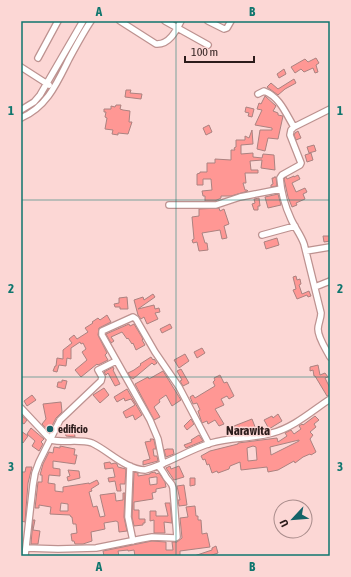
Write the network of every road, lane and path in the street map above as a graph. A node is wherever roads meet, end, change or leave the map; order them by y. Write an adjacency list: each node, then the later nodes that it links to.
1 (58, 21): 11 (street)
2 (83, 21): 13 (street)
3 (91, 21): 14 (street)
4 (120, 21): 9 (street)
5 (165, 21): 9 (street)
6 (182, 21): 9 (street)
7 (208, 21): 8 (street)
8 (231, 21)
9 (178, 28): 10 (street)
10 (208, 45)
11 (38, 58)
12 (21, 67): 13 (street)
13 (47, 84): 14 (street); 17 (street)
14 (55, 88): 18 (street)
15 (258, 94): 19 (street)
16 (330, 109): 19 (street)
17 (21, 110)
18 (21, 118)
19 (294, 127): 20 (street)
20 (281, 189): 21 (street); 22 (street)
21 (169, 205)
22 (295, 226): 23 (street); 25 (street)
23 (262, 235)
24 (330, 247): 25 (street)
25 (306, 251): 27 (street)
26 (330, 281): 27 (street)
27 (315, 287): 28 (street)
28 (330, 357)
29 (116, 361): 32 (street); 33 (street); 34 (street)
30 (330, 399): 33 (street)
31 (21, 408): 32 (street)
32 (51, 440): 35 (street); 37 (street)
33 (210, 444): 34 (street)
34 (161, 465): 35 (street); 36 (street)
35 (130, 466): 36 (street)
36 (133, 541): 37 (street)
37 (26, 548): 38 (street)
38 (25, 556)

